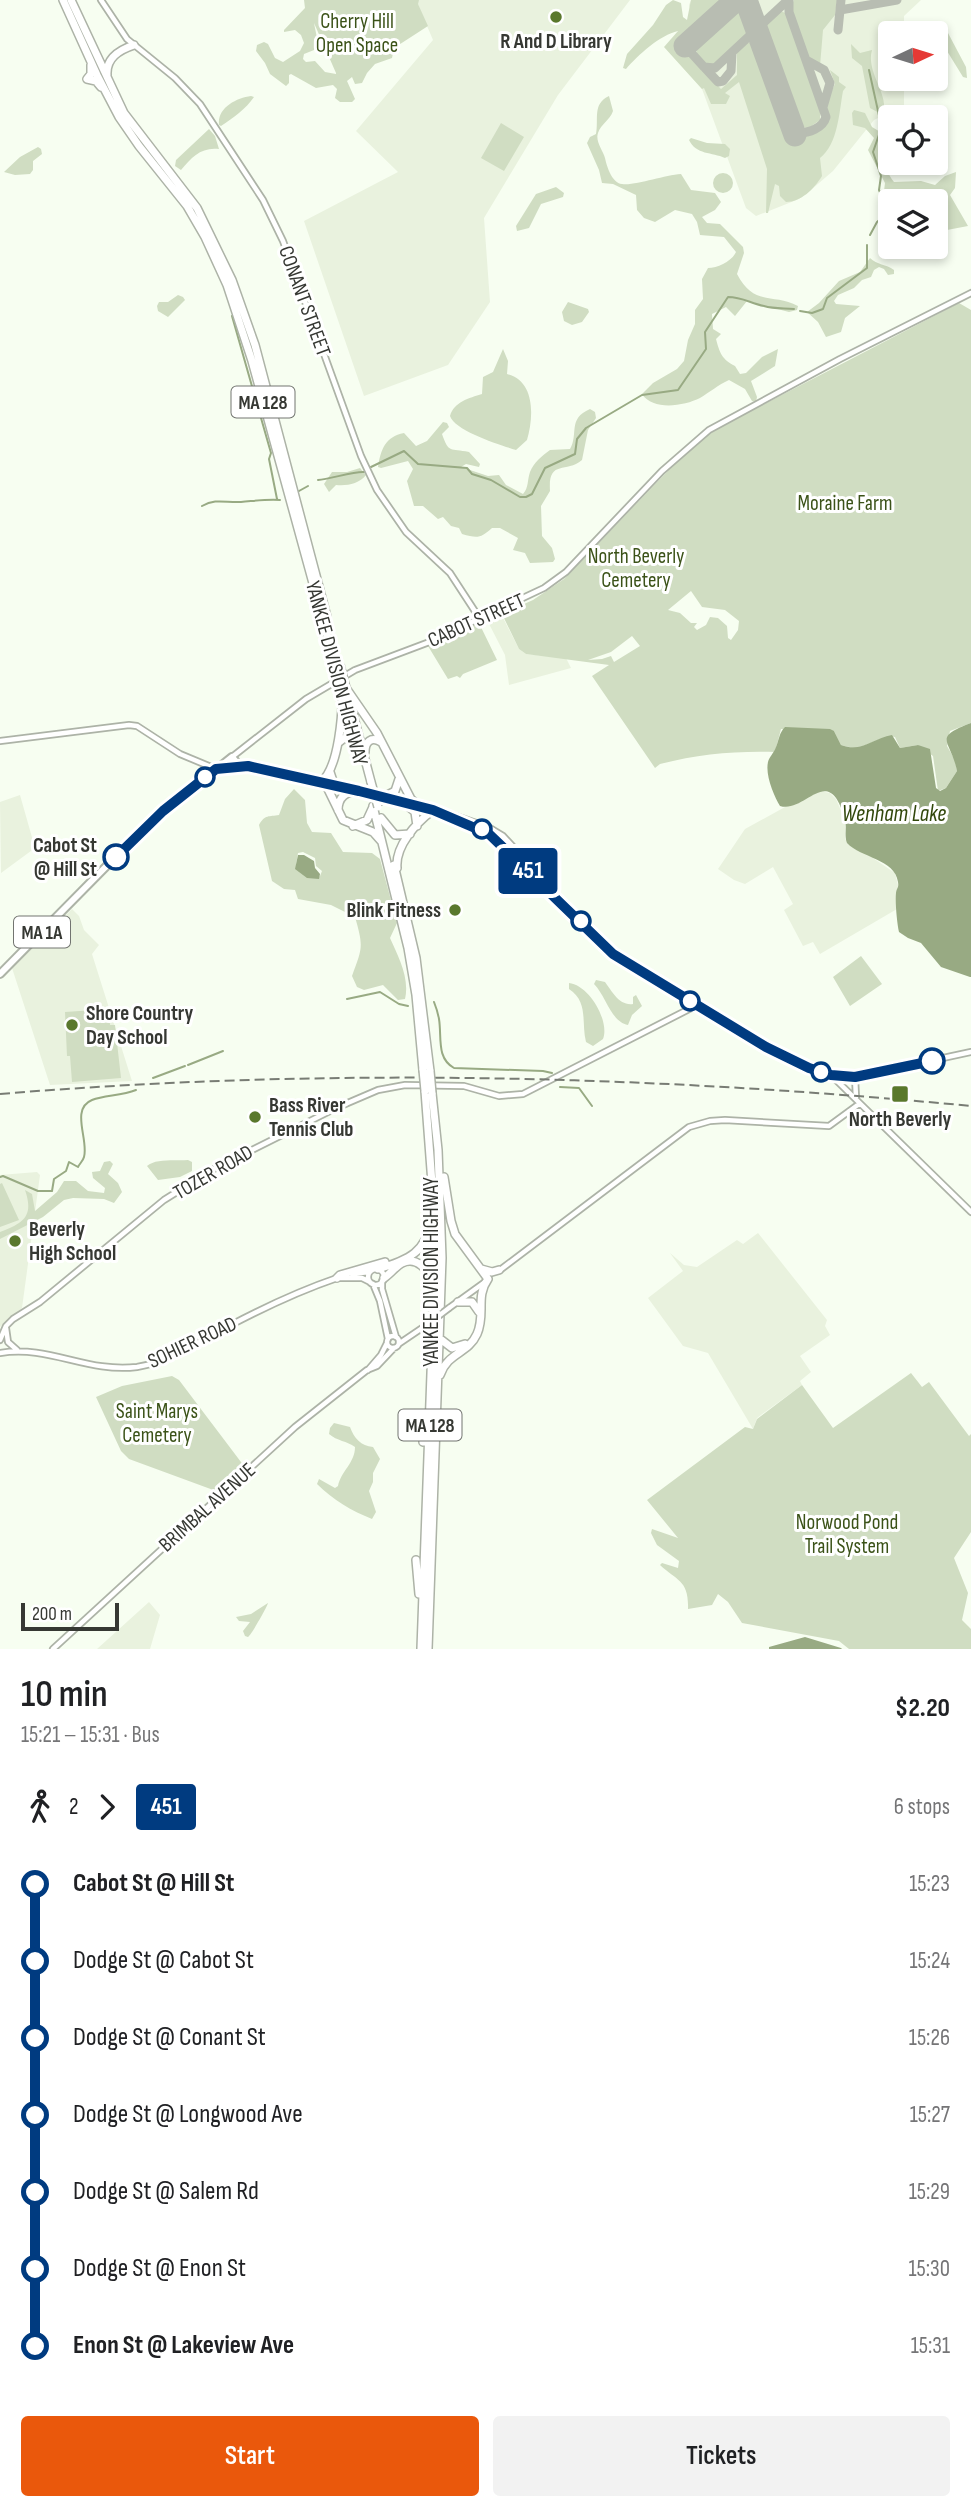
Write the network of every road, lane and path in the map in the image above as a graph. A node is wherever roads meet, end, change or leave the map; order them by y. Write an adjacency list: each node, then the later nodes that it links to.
1 (63, 0): 4 (highway)
2 (71, 0): 7 (highway, YANKEE DIVISION HIGHWAY / MA 128)
3 (102, 0): 6 (main road, CONANT STREET)
4 (74, 24): 5 (highway); 14 (highway, YANKEE DIVISION HIGHWAY / MA 128)
5 (65, 28)
6 (127, 39): 8 (main road, CONANT STREET); 9 (highway)
7 (91, 44): 10 (highway); 11 (highway, YANKEE DIVISION HIGHWAY / MA 128)
8 (134, 46): 9 (highway); 13 (main road, CONANT STREET)
9 (121, 50): 10 (highway)
10 (114, 56): 11 (highway)
11 (108, 82): 14 (highway, YANKEE DIVISION HIGHWAY / MA 128)
12 (971, 293): 13 (main road, CABOT STREET)
13 (480, 619): 20 (main road, CABOT STREET)
14 (338, 666): 15 (highway, YANKEE DIVISION HIGHWAY / MA 128, bridge)
15 (344, 689): 17 (highway); 18 (highway); 19 (highway, YANKEE DIVISION HIGHWAY / MA 128); 21 (highway, YANKEE DIVISION HIGHWAY / MA 128)
16 (0, 741): 23 (main road)
17 (383, 744): 21 (highway); 25 (highway)
18 (336, 747): 19 (highway); 24 (highway)
19 (358, 747): 27 (highway, YANKEE DIVISION HIGHWAY / MA 128)
20 (232, 757): 22 (highway); 23 (highway, CABOT STREET / MA 1A)
21 (365, 760): 27 (highway, YANKEE DIVISION HIGHWAY / MA 128)
22 (248, 766): 23 (highway); 26 (highway)
23 (216, 769): 42 (highway, CABOT STREET / MA 1A)
24 (330, 770): 26 (highway); 28 (highway)
25 (399, 779): 30 (highway); 33 (highway)
26 (323, 782): 28 (highway); 35 (highway)
27 (369, 782): 32 (highway, YANKEE DIVISION HIGHWAY / MA 128, bridge)
28 (339, 786): 29 (highway)
29 (359, 791): 30 (highway); 35 (highway)
30 (384, 797): 31 (highway)
31 (402, 802): 33 (main road); 38 (highway)
32 (375, 806): 36 (highway, YANKEE DIVISION HIGHWAY / MA 128); 37 (highway); 40 (highway, YANKEE DIVISION HIGHWAY / MA 128)
33 (420, 807): 34 (main road)
34 (433, 810): 38 (highway); 43 (main road)
35 (338, 814): 37 (highway)
36 (381, 818): 39 (highway); 41 (highway, YANKEE DIVISION HIGHWAY / MA 128)
37 (353, 826): 40 (highway)
38 (417, 827): 39 (highway)
39 (411, 834): 41 (highway)
40 (386, 852): 45 (highway, YANKEE DIVISION HIGHWAY / MA 128)
41 (400, 886): 45 (highway, YANKEE DIVISION HIGHWAY / MA 128)
42 (0, 974)
43 (697, 1005): 46 (main road); 66 (main road, TOZER ROAD)
44 (971, 1052): 47 (main road)
45 (426, 1071): 48 (highway, YANKEE DIVISION HIGHWAY / MA 128, bridge)
46 (831, 1075): 47 (main road); 49 (main road)
47 (852, 1077): 49 (main road); 50 (main road)
48 (429, 1092): 51 (highway, YANKEE DIVISION HIGHWAY / MA 128); 55 (highway); 69 (highway, YANKEE DIVISION HIGHWAY / MA 128)
49 (848, 1092): 50 (main road)
50 (859, 1104): 52 (main road); 56 (main road)
51 (435, 1202): 53 (highway); 65 (highway, YANKEE DIVISION HIGHWAY / MA 128)
52 (971, 1212)
53 (419, 1250): 54 (highway); 58 (highway)
54 (379, 1269): 57 (main road, SOHIER ROAD); 59 (main road)
55 (481, 1269): 56 (highway); 60 (highway)
56 (499, 1270): 60 (main road)
57 (369, 1272): 58 (main road, SOHIER ROAD); 61 (main road)
58 (337, 1278): 61 (main road); 73 (main road, SOHIER ROAD)
59 (383, 1279): 61 (main road); 65 (highway); 68 (main road)
60 (488, 1279): 62 (main road); 64 (highway)
61 (371, 1283): 71 (main road)
62 (473, 1291): 63 (main road); 64 (highway)
63 (458, 1302): 67 (main road, bridge); 69 (highway)
64 (482, 1307): 77 (highway)
65 (433, 1316): 75 (highway, YANKEE DIVISION HIGHWAY / MA 128)
66 (6, 1326): 70 (main road); 73 (main road)
67 (410, 1335): 68 (main road); 72 (main road)
68 (396, 1337): 71 (main road); 72 (main road)
69 (439, 1338): 77 (highway, YANKEE DIVISION HIGHWAY / MA 128)
70 (0, 1340)
71 (388, 1341): 72 (main road); 76 (main road)
72 (396, 1346): 76 (main road)
73 (18, 1351): 74 (main road, SOHIER ROAD)
74 (0, 1353)
75 (432, 1355): 78 (highway); 80 (highway, YANKEE DIVISION HIGHWAY / MA 128)
76 (368, 1370): 81 (main road, BRIMBAL AVENUE)
77 (438, 1386): 83 (highway, YANKEE DIVISION HIGHWAY / MA 128)
78 (423, 1442)
79 (416, 1560): 80 (highway)
80 (422, 1626): 82 (highway, YANKEE DIVISION HIGHWAY / MA 128)
81 (53, 1649)
82 (421, 1649)
83 (428, 1649)

